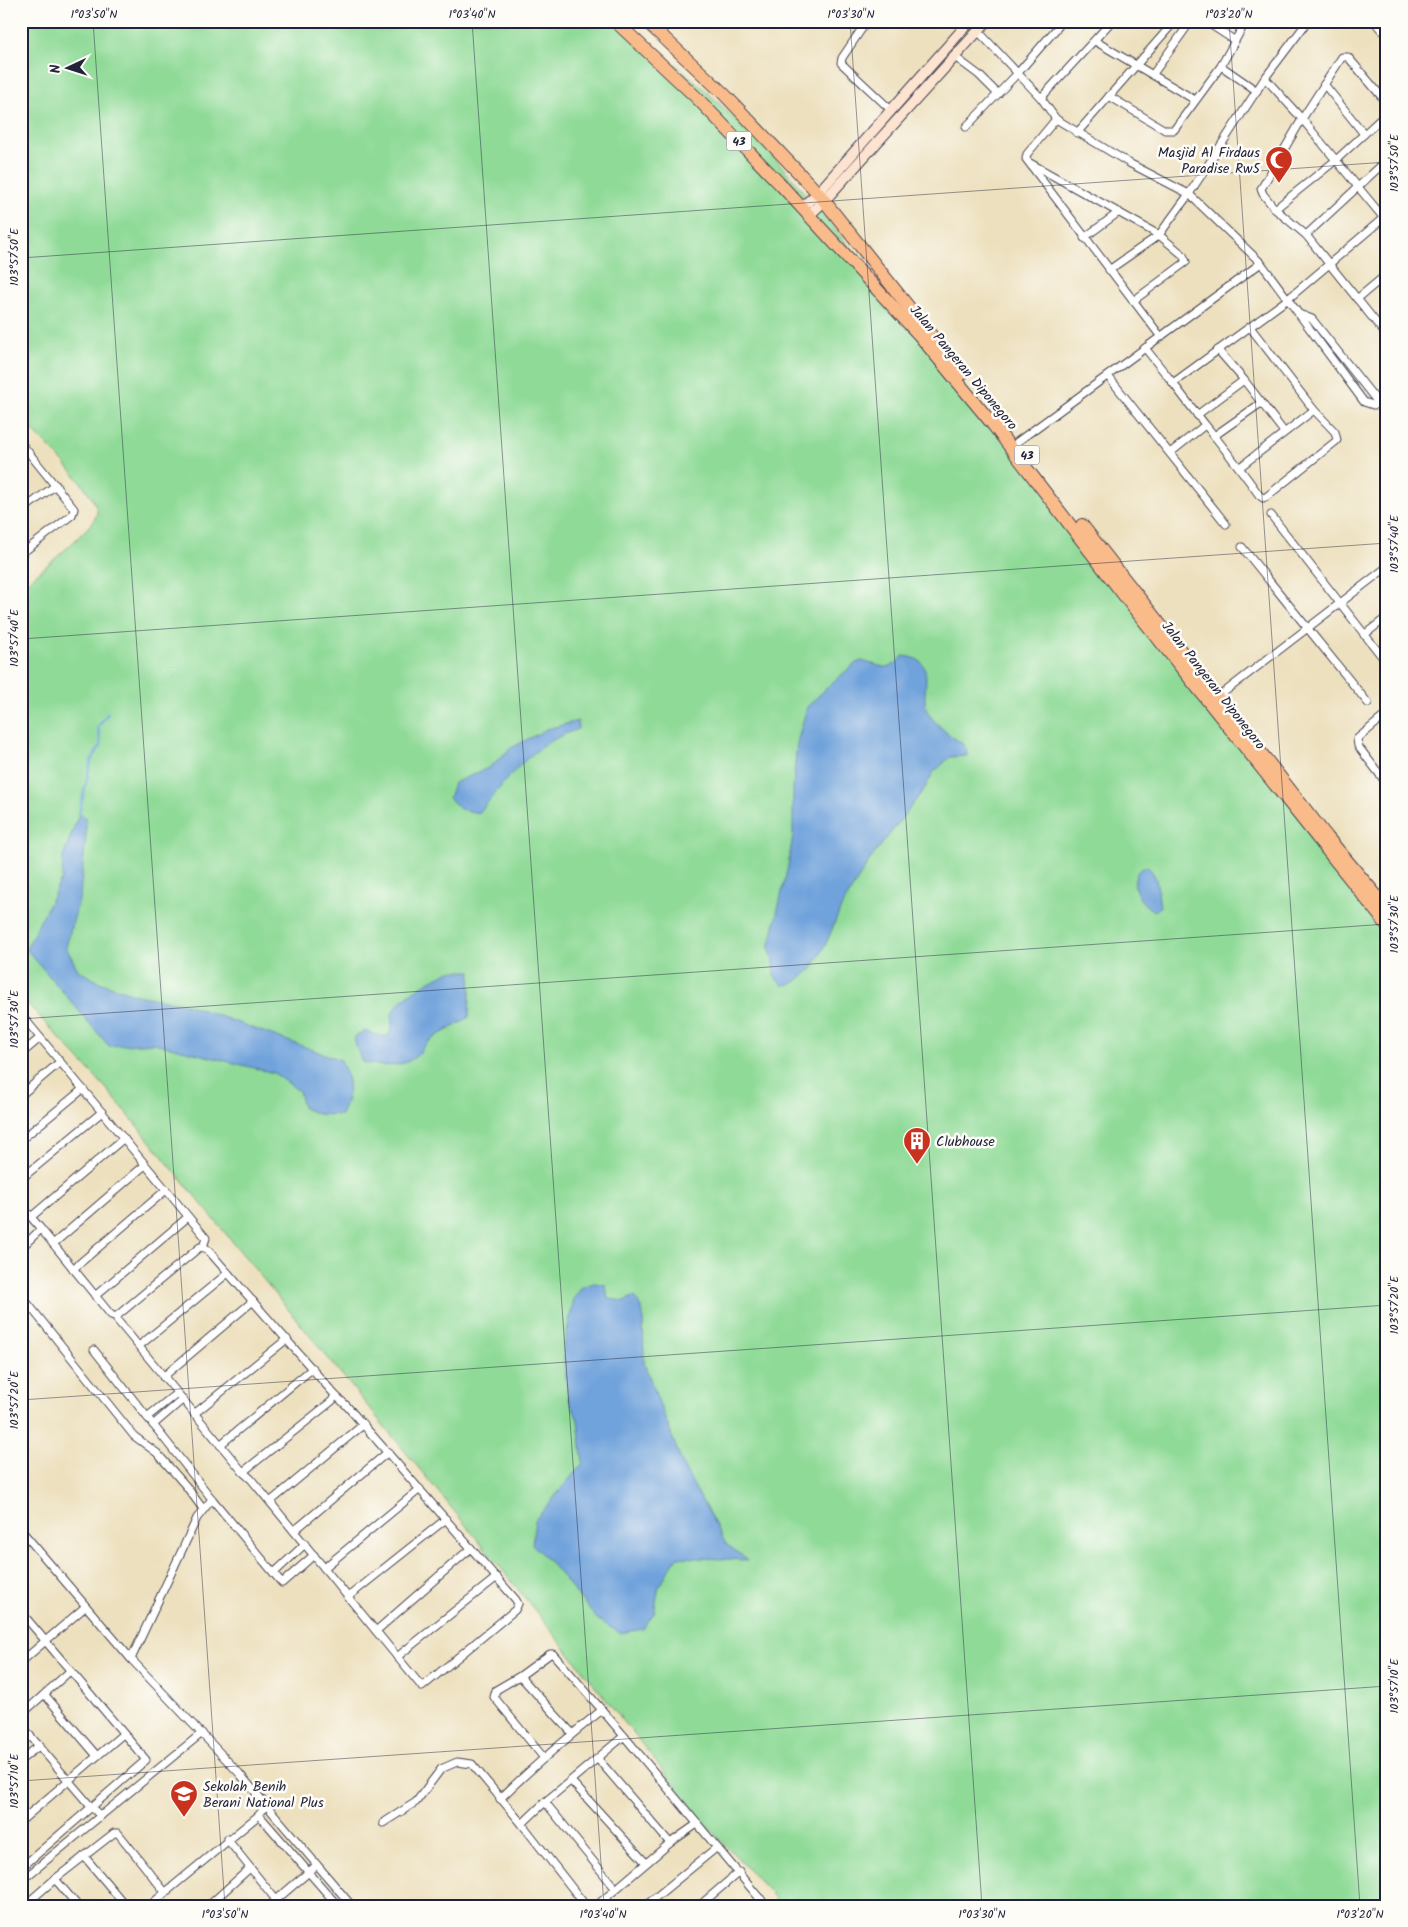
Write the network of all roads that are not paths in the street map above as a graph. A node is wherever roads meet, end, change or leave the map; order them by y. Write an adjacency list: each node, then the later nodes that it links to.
1 (615, 21): 47 (highway, Jalan Pangeran Diponegoro / 43)
2 (646, 21): 45 (highway, Jalan Pangeran Diponegoro / 43)
3 (867, 21): 33 (street)
4 (970, 21): 25 (main road)
5 (987, 21): 14 (main road)
6 (1064, 21): 21 (street)
7 (1176, 21): 19 (street)
8 (1191, 21): 22 (street)
9 (1205, 21): 16 (street)
10 (1246, 21): 16 (street)
11 (1308, 21): 23 (street)
12 (1374, 21): 15 (street)
13 (1108, 23): 17 (street)
14 (978, 32): 18 (main road); 21 (street)
15 (1387, 37)
16 (1234, 40): 20 (street)
17 (1095, 41): 19 (street); 29 (street)
18 (955, 57): 27 (street); 30 (main road)
19 (1136, 65): 22 (street); 28 (street)
20 (1221, 66): 26 (street); 31 (street)
21 (1017, 74): 27 (street); 29 (street)
22 (1153, 74): 31 (street)
23 (1266, 78): 26 (street); 36 (street)
24 (1324, 84): 32 (street); 36 (street); 39 (street)
25 (908, 92): 30 (main road); 33 (main road)
26 (1257, 92): 44 (street)
27 (998, 94): 37 (street)
28 (1109, 96): 31 (street); 38 (street)
29 (1041, 98): 35 (street)
30 (917, 100): 45 (main road)
31 (1195, 100)
32 (1387, 103)
33 (892, 110): 45 (main road)
34 (1387, 113): 39 (street)
35 (1056, 119): 38 (street); 42 (street)
36 (1302, 119): 40 (street); 46 (street)
37 (966, 127)
38 (1077, 133): 44 (street)
39 (1364, 134): 40 (street)
40 (1336, 160): 43 (street); 46 (street)
41 (1387, 160): 43 (street)
42 (1028, 161): 48 (street); 52 (street)
43 (1358, 187): 49 (street); 50 (street)
44 (1189, 194): 51 (street); 53 (street)
45 (821, 197): 47 (main road); 76 (highway, Jalan Pangeran Diponegoro / 43)
46 (1275, 209): 50 (street)
47 (805, 212): 96 (highway, Jalan Pangeran Diponegoro / 43)
48 (1119, 212): 51 (street); 52 (street)
49 (1386, 218): 54 (street)
50 (1306, 234): 54 (street)
51 (1159, 235): 55 (street); 59 (street)
52 (1084, 238): 55 (street)
53 (1261, 263): 57 (street); 62 (street)
54 (1330, 265): 57 (street); 58 (street)
55 (1109, 270): 59 (street)
56 (1387, 274): 58 (street)
57 (1288, 300): 60 (street); 69 (street)
58 (1357, 300): 61 (street)
59 (1133, 301): 62 (street)
60 (1250, 327): 64 (street); 70 (street)
61 (1387, 336)
62 (1161, 337): 63 (street)
63 (1145, 348): 65 (street); 67 (street)
64 (1218, 350): 66 (street); 67 (street)
65 (1108, 376): 76 (street); 77 (street)
66 (1244, 380): 68 (street); 71 (street)
67 (1173, 383): 71 (street)
68 (1261, 403): 73 (street); 74 (street)
69 (1384, 405)
70 (1314, 410): 73 (street); 78 (street)
71 (1197, 415): 72 (street)
72 (1205, 425): 74 (street); 77 (street)
73 (1284, 432): 78 (street)
74 (1214, 436): 78 (street)
75 (21, 442): 79 (street)
76 (1017, 442): 91 (highway, Jalan Pangeran Diponegoro / 43)
77 (1170, 453): 82 (street)
78 (1240, 467)
79 (56, 485): 80 (street); 84 (street)
80 (21, 511)
81 (1271, 515): 86 (street)
82 (1226, 524)
83 (1242, 547): 88 (street)
84 (21, 554)
85 (1387, 567): 86 (street)
86 (1339, 604): 88 (street); 89 (street)
87 (1387, 617): 89 (street)
88 (1307, 629): 91 (street); 92 (street)
89 (1364, 635): 90 (street)
90 (1387, 663)
91 (1218, 697): 95 (highway, Jalan Pangeran Diponegoro / 43)
92 (1368, 703)
93 (1387, 714): 94 (street)
94 (1387, 784)
95 (1387, 908)
96 (1387, 925)
97 (21, 1019): 98 (street)
98 (40, 1038): 99 (street); 100 (street)
99 (21, 1054)
100 (60, 1062): 101 (street); 102 (street)
101 (83, 1089): 103 (street); 105 (street)
102 (21, 1095)
103 (102, 1112): 104 (street); 107 (street)
104 (124, 1138): 106 (street); 110 (street)
105 (21, 1140)
106 (145, 1164): 108 (street); 113 (street)
107 (21, 1179)
108 (166, 1190): 111 (street); 116 (street)
109 (21, 1205): 110 (street)
110 (31, 1217): 112 (street)
111 (188, 1217): 114 (street); 119 (street)
112 (41, 1229): 113 (street); 115 (street)
113 (53, 1244): 116 (street)
114 (203, 1247): 117 (street); 121 (street)
115 (21, 1248)
116 (73, 1269): 119 (street)
117 (228, 1273): 120 (street); 123 (street)
118 (21, 1295): 140 (street)
119 (95, 1296): 121 (street)
120 (253, 1301): 122 (street); 126 (street)
121 (117, 1317): 123 (street)
122 (287, 1339): 125 (street); 130 (street)
123 (138, 1346): 126 (street)
124 (94, 1350): 131 (street)
125 (313, 1368): 128 (street); 134 (street)
126 (163, 1377): 127 (street)
127 (177, 1393): 129 (street); 131 (street)
128 (335, 1395): 132 (street); 136 (street)
129 (182, 1400): 130 (street); 133 (street)
130 (194, 1414): 134 (street)
131 (147, 1417): 133 (street)
132 (364, 1424): 135 (street); 139 (street)
133 (153, 1425): 138 (street)
134 (220, 1445): 136 (street)
135 (388, 1452): 137 (street); 143 (street)
136 (243, 1472): 139 (street)
137 (420, 1490): 141 (street); 147 (street)
138 (212, 1499): 140 (street); 148 (street)
139 (270, 1502): 143 (street)
140 (204, 1509): 156 (street)
141 (446, 1520): 145 (street); 150 (street)
142 (21, 1530): 151 (street)
143 (294, 1531): 144 (street)
144 (305, 1544): 146 (street); 148 (street)
145 (471, 1548): 149 (street); 153 (street)
146 (314, 1555): 147 (street); 148 (street)
147 (324, 1568): 150 (street)
148 (274, 1573)
149 (497, 1577): 155 (street); 155 (street)
150 (348, 1597): 153 (street)
151 (85, 1607): 154 (street); 156 (street)
152 (21, 1612): 154 (street)
153 (376, 1632): 155 (street)
154 (46, 1642): 157 (street); 158 (street)
155 (397, 1657)
156 (130, 1659): 166 (street)
157 (21, 1662)
158 (70, 1672): 160 (street); 165 (street)
159 (520, 1676): 161 (street); 164 (street); 170 (street)
160 (45, 1695): 162 (street); 169 (street)
161 (602, 1710): 164 (street); 167 (street)
162 (21, 1715)
163 (21, 1725): 168 (street)
164 (572, 1733): 170 (street)
165 (123, 1734): 169 (street); 178 (street)
166 (202, 1734): 177 (street); 180 (street)
167 (624, 1736): 171 (street); 184 (street)
168 (40, 1746): 172 (street); 173 (street)
169 (97, 1756): 173 (street)
170 (544, 1758): 175 (street)
171 (598, 1759): 174 (street); 186 (street)
172 (21, 1760)
173 (68, 1780): 178 (street); 181 (street)
174 (571, 1781): 176 (street); 190 (street)
175 (500, 1799): 182 (street); 183 (street)
176 (545, 1802): 183 (street); 197 (street)
177 (266, 1805): 179 (street); 191 (street)
178 (92, 1808): 180 (street); 189 (street)
179 (259, 1815): 185 (street); 193 (street)
180 (101, 1816): 196 (street)
181 (21, 1821)
182 (383, 1823)
183 (522, 1824): 209 (street)
184 (697, 1824): 186 (street); 187 (street)
185 (228, 1839): 192 (street); 198 (street)
186 (670, 1843): 190 (street)
187 (716, 1848): 194 (street); 211 (street)
188 (84, 1856): 195 (street); 198 (street); 203 (street)
189 (23, 1863)
190 (646, 1863): 197 (street)
191 (317, 1865): 193 (street); 208 (street)
192 (250, 1868): 200 (street); 205 (street)
193 (309, 1872): 200 (street); 207 (street)
194 (739, 1872): 199 (street); 212 (street)
195 (55, 1879): 201 (street); 202 (street)
196 (21, 1881)
197 (615, 1888): 210 (street)
198 (166, 1892): 204 (street)
199 (761, 1899): 213 (street); 214 (street)
200 (279, 1903): 206 (street)
201 (27, 1905)
202 (78, 1906)
203 (126, 1906)
204 (149, 1906)
205 (208, 1906)
206 (270, 1906)
207 (338, 1906)
208 (352, 1906)
209 (586, 1906)
210 (596, 1906)
211 (645, 1906)
212 (699, 1906)
213 (752, 1906)
214 (766, 1906)

